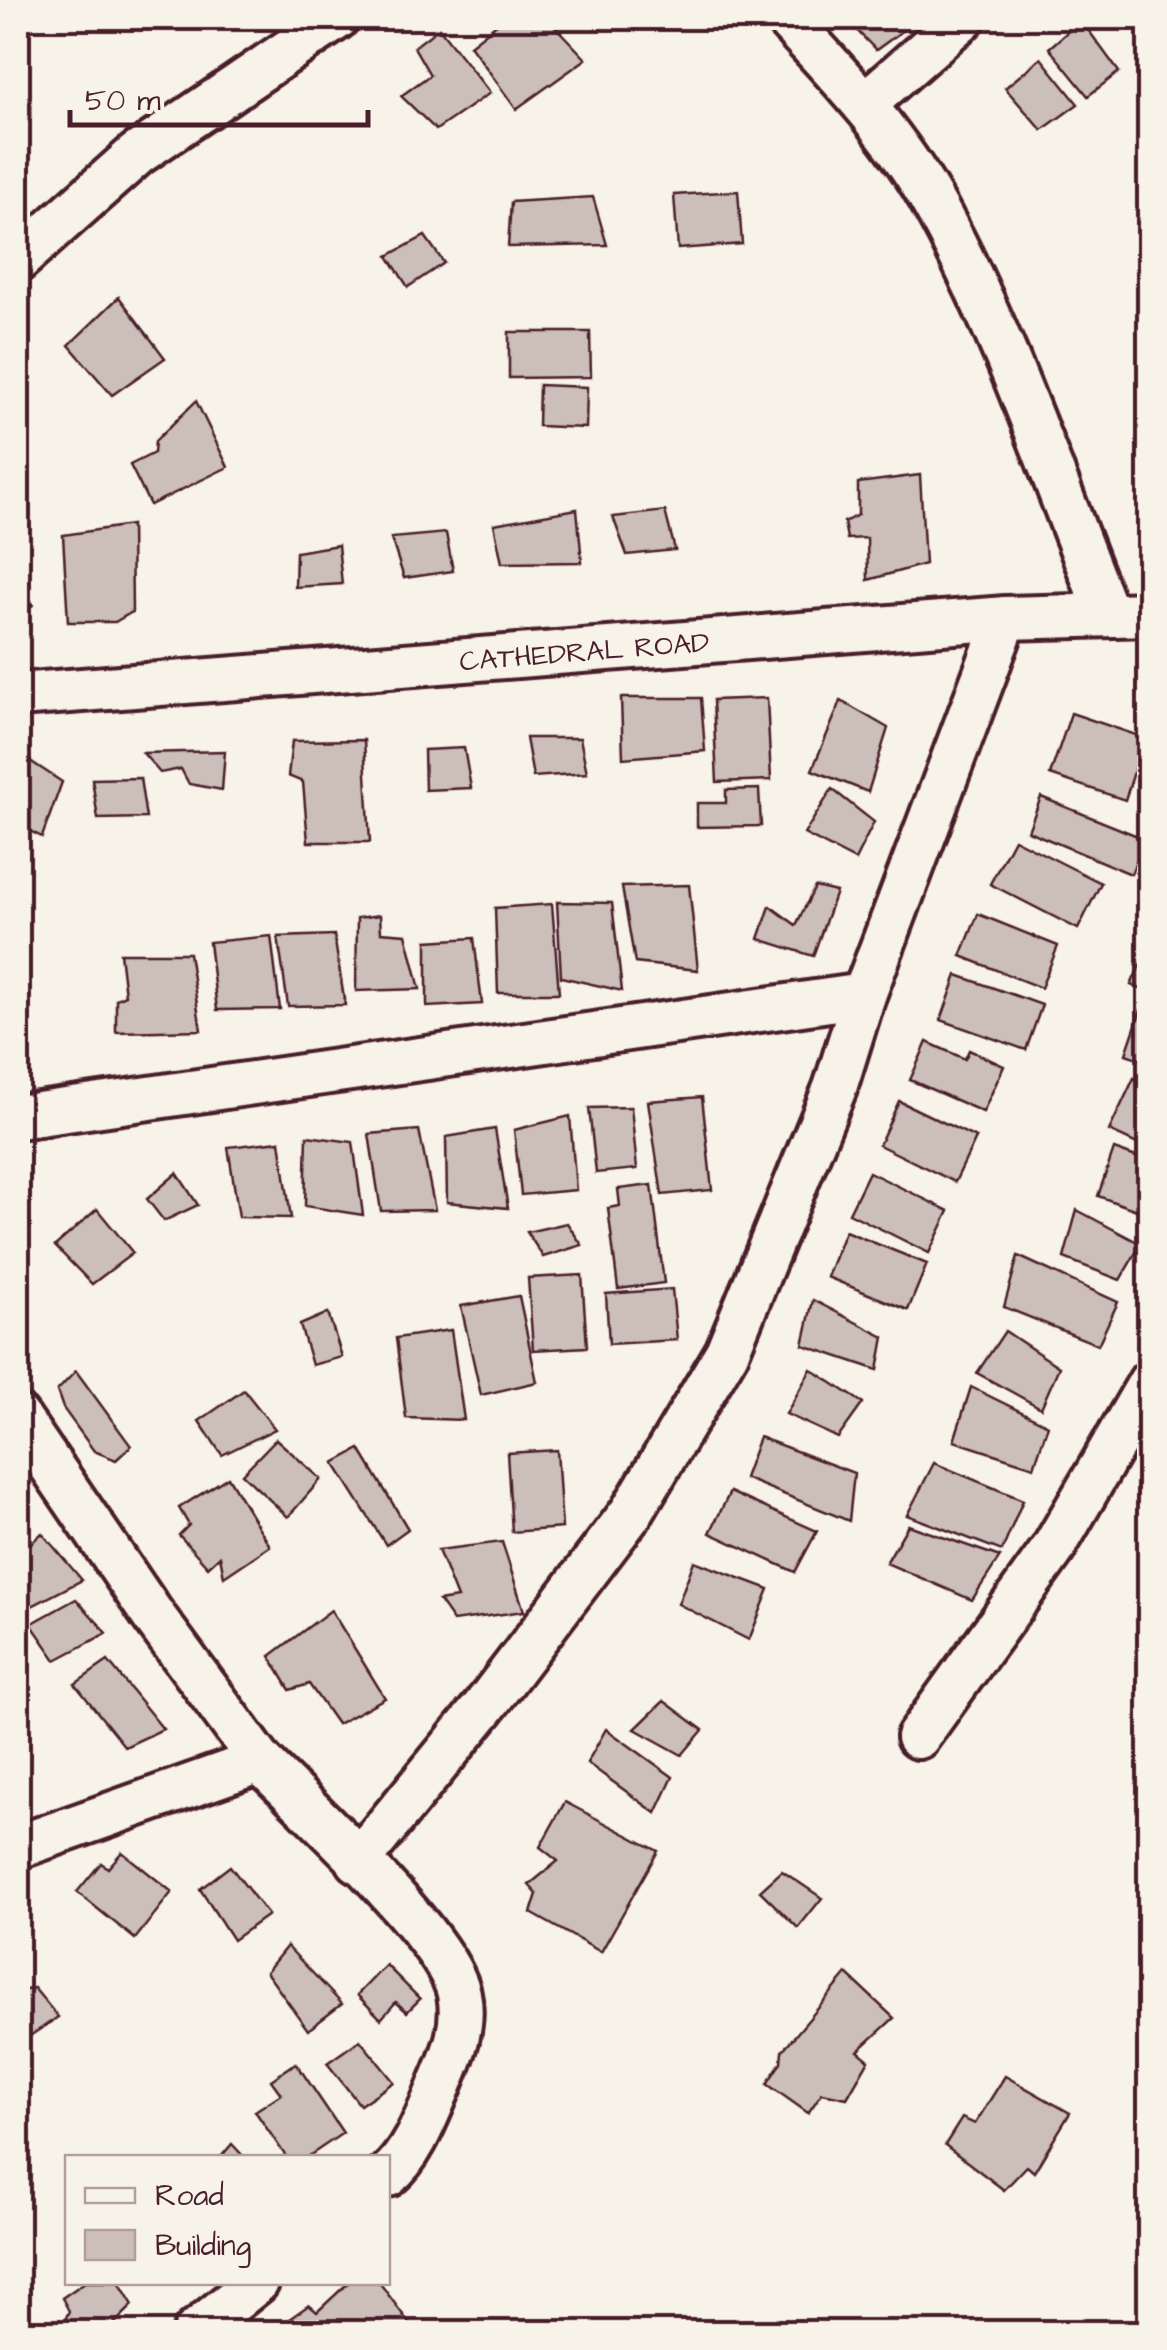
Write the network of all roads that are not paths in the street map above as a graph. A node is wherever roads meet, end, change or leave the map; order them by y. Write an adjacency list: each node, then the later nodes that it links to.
1 (337, 18): 5 (street)
2 (786, 18): 4 (street)
3 (962, 18): 4 (street)
4 (866, 103): 6 (street)
5 (18, 260)
6 (1107, 614): 7 (street, CATHEDRAL ROAD); 8 (street, CATHEDRAL ROAD)
7 (1150, 614)
8 (1006, 618): 9 (street, CATHEDRAL ROAD); 10 (street)
9 (18, 695)
10 (864, 994): 11 (street); 17 (street)
11 (18, 1117)
12 (1150, 1382): 14 (street)
13 (18, 1417): 15 (street)
14 (918, 1737)
15 (260, 1762): 16 (street); 17 (street)
16 (18, 1847)
17 (358, 1861): 18 (street)
18 (390, 2173)
19 (252, 2285): 20 (street)
20 (195, 2332)

